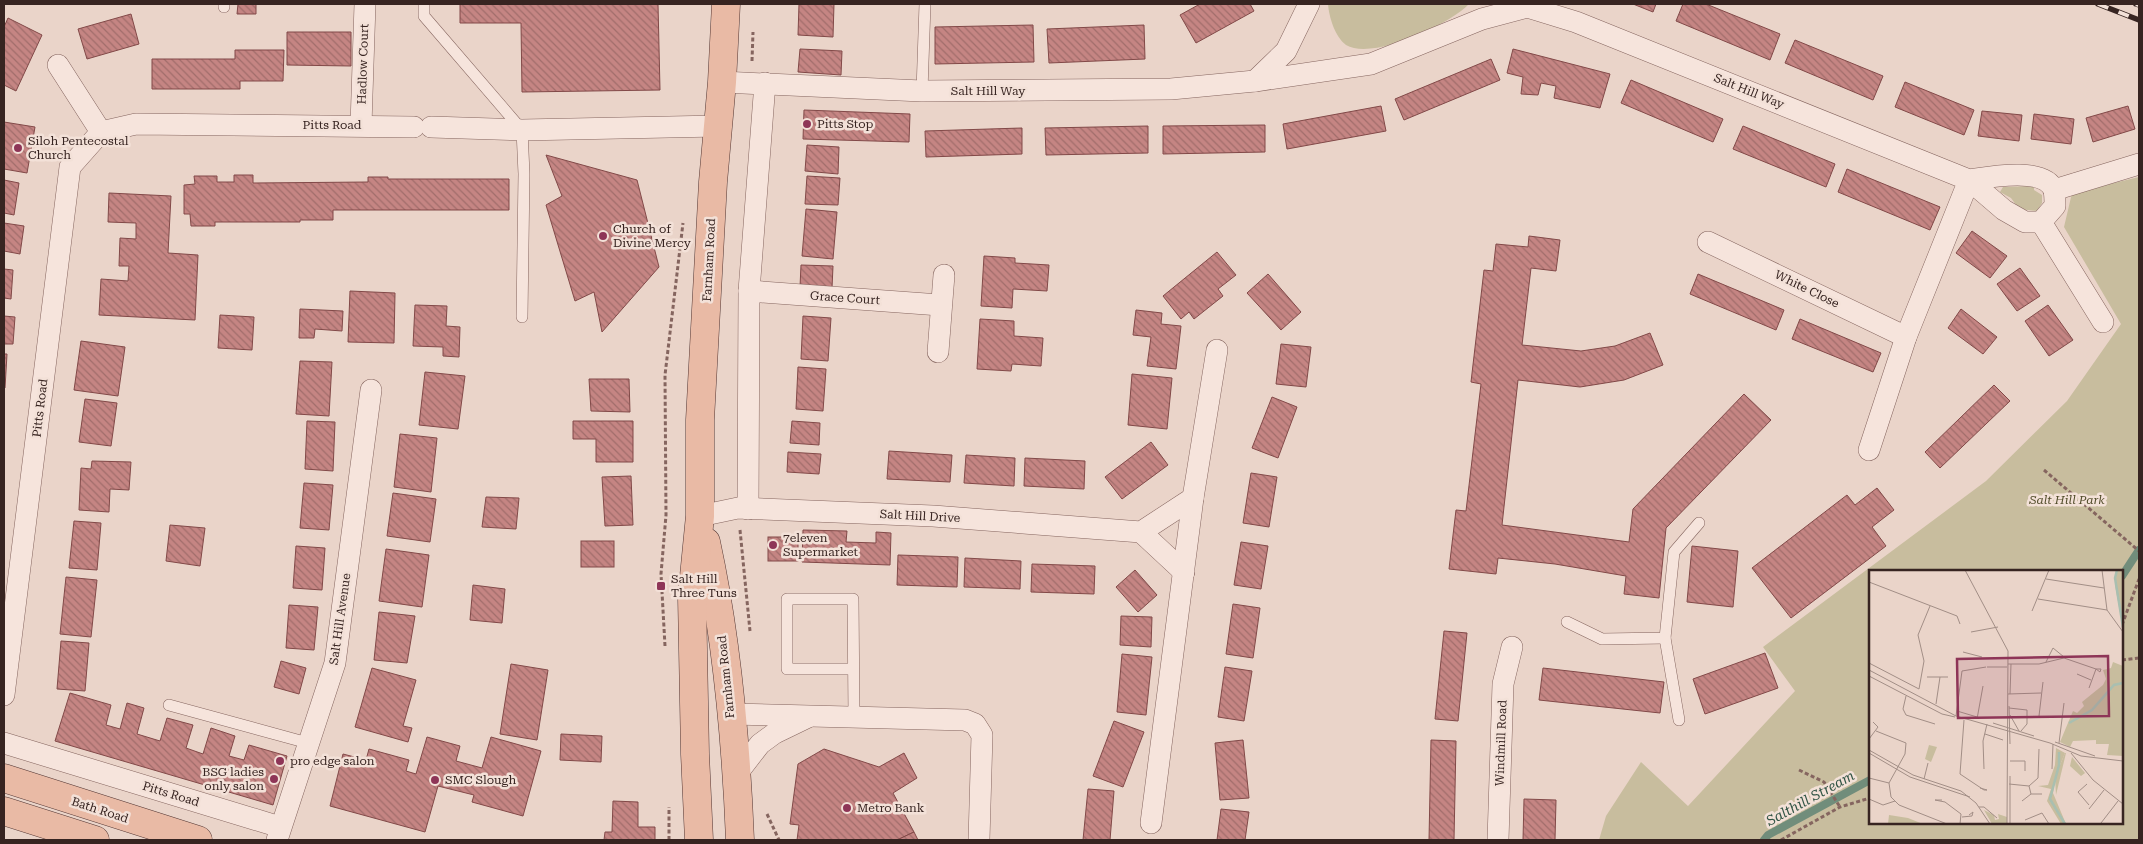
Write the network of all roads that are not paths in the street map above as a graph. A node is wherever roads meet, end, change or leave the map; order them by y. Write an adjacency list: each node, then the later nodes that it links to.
1 (365, 4): 12 (street, Hadlow Court)
2 (424, 4): 14 (lane)
3 (726, 4): 9 (main road, Farnham Road)
4 (926, 4): 11 (lane)
5 (1309, 4): 8 (street)
6 (1525, 5): 8 (street, Salt Hill Way); 17 (street, Salt Hill Way)
7 (58, 65): 15 (street)
8 (1255, 81): 11 (street, Salt Hill Way)
9 (722, 82): 10 (street, Salt Hill Way); 13 (main road, Farnham Road)
10 (765, 82): 11 (street, Salt Hill Way); 22 (street)
11 (922, 91)
12 (361, 125): 14 (street, Pitts Road); 15 (street, Pitts Road)
13 (718, 126): 14 (street, Pitts Road); 33 (main road, Farnham Road)
14 (522, 130): 24 (lane)
15 (101, 132): 40 (street, Pitts Road)
16 (2139, 164): 18 (street)
17 (1969, 180): 18 (street, Salt Hill Way); 19 (street, Salt Hill Way); 26 (street)
18 (2054, 190): 19 (street)
19 (2041, 222): 25 (street)
20 (1708, 242): 26 (street, White Close)
21 (944, 275): 23 (street)
22 (749, 291): 23 (street, Grace Court); 32 (street)
23 (940, 304): 28 (street)
24 (522, 317)
25 (2103, 322)
26 (1906, 337): 30 (street)
27 (1217, 350): 31 (street)
28 (938, 352)
29 (371, 390): 49 (street, Salt Hill Avenue)
30 (1869, 450)
31 (1193, 498): 35 (street); 36 (street)
32 (748, 509): 33 (street, Salt Hill Drive); 35 (street, Salt Hill Drive)
33 (700, 516): 44 (main road, Farnham Road); 58 (main road, Farnham Road)
34 (1699, 523): 38 (lane)
35 (1141, 532): 36 (street)
36 (1184, 572): 54 (street)
37 (1567, 622): 38 (lane)
38 (1665, 638): 47 (lane)
39 (1512, 646): 62 (street, Windmill Road)
40 (6, 666): 42 (street, Pitts Road)
41 (853, 670): 41 (lane); 46 (lane)
42 (4, 695)
43 (169, 705): 49 (lane)
44 (730, 714): 45 (street); 50 (main road, Farnham Road)
45 (812, 714): 46 (street); 50 (street)
46 (854, 716): 61 (street)
47 (1679, 720)
48 (4, 743): 55 (street, Pitts Road)
49 (308, 743): 55 (street, Salt Hill Avenue)
50 (736, 775): 52 (main road, Farnham Road)
51 (4, 778): 57 (main road, Bath Road)
52 (738, 803): 59 (main road, Farnham Road); 60 (main road)
53 (4, 811): 56 (main road)
54 (1151, 824)
55 (278, 834)
56 (95, 840)
57 (198, 840)
58 (699, 840)
59 (740, 840)
60 (759, 840)
61 (979, 840)
62 (1498, 840)

